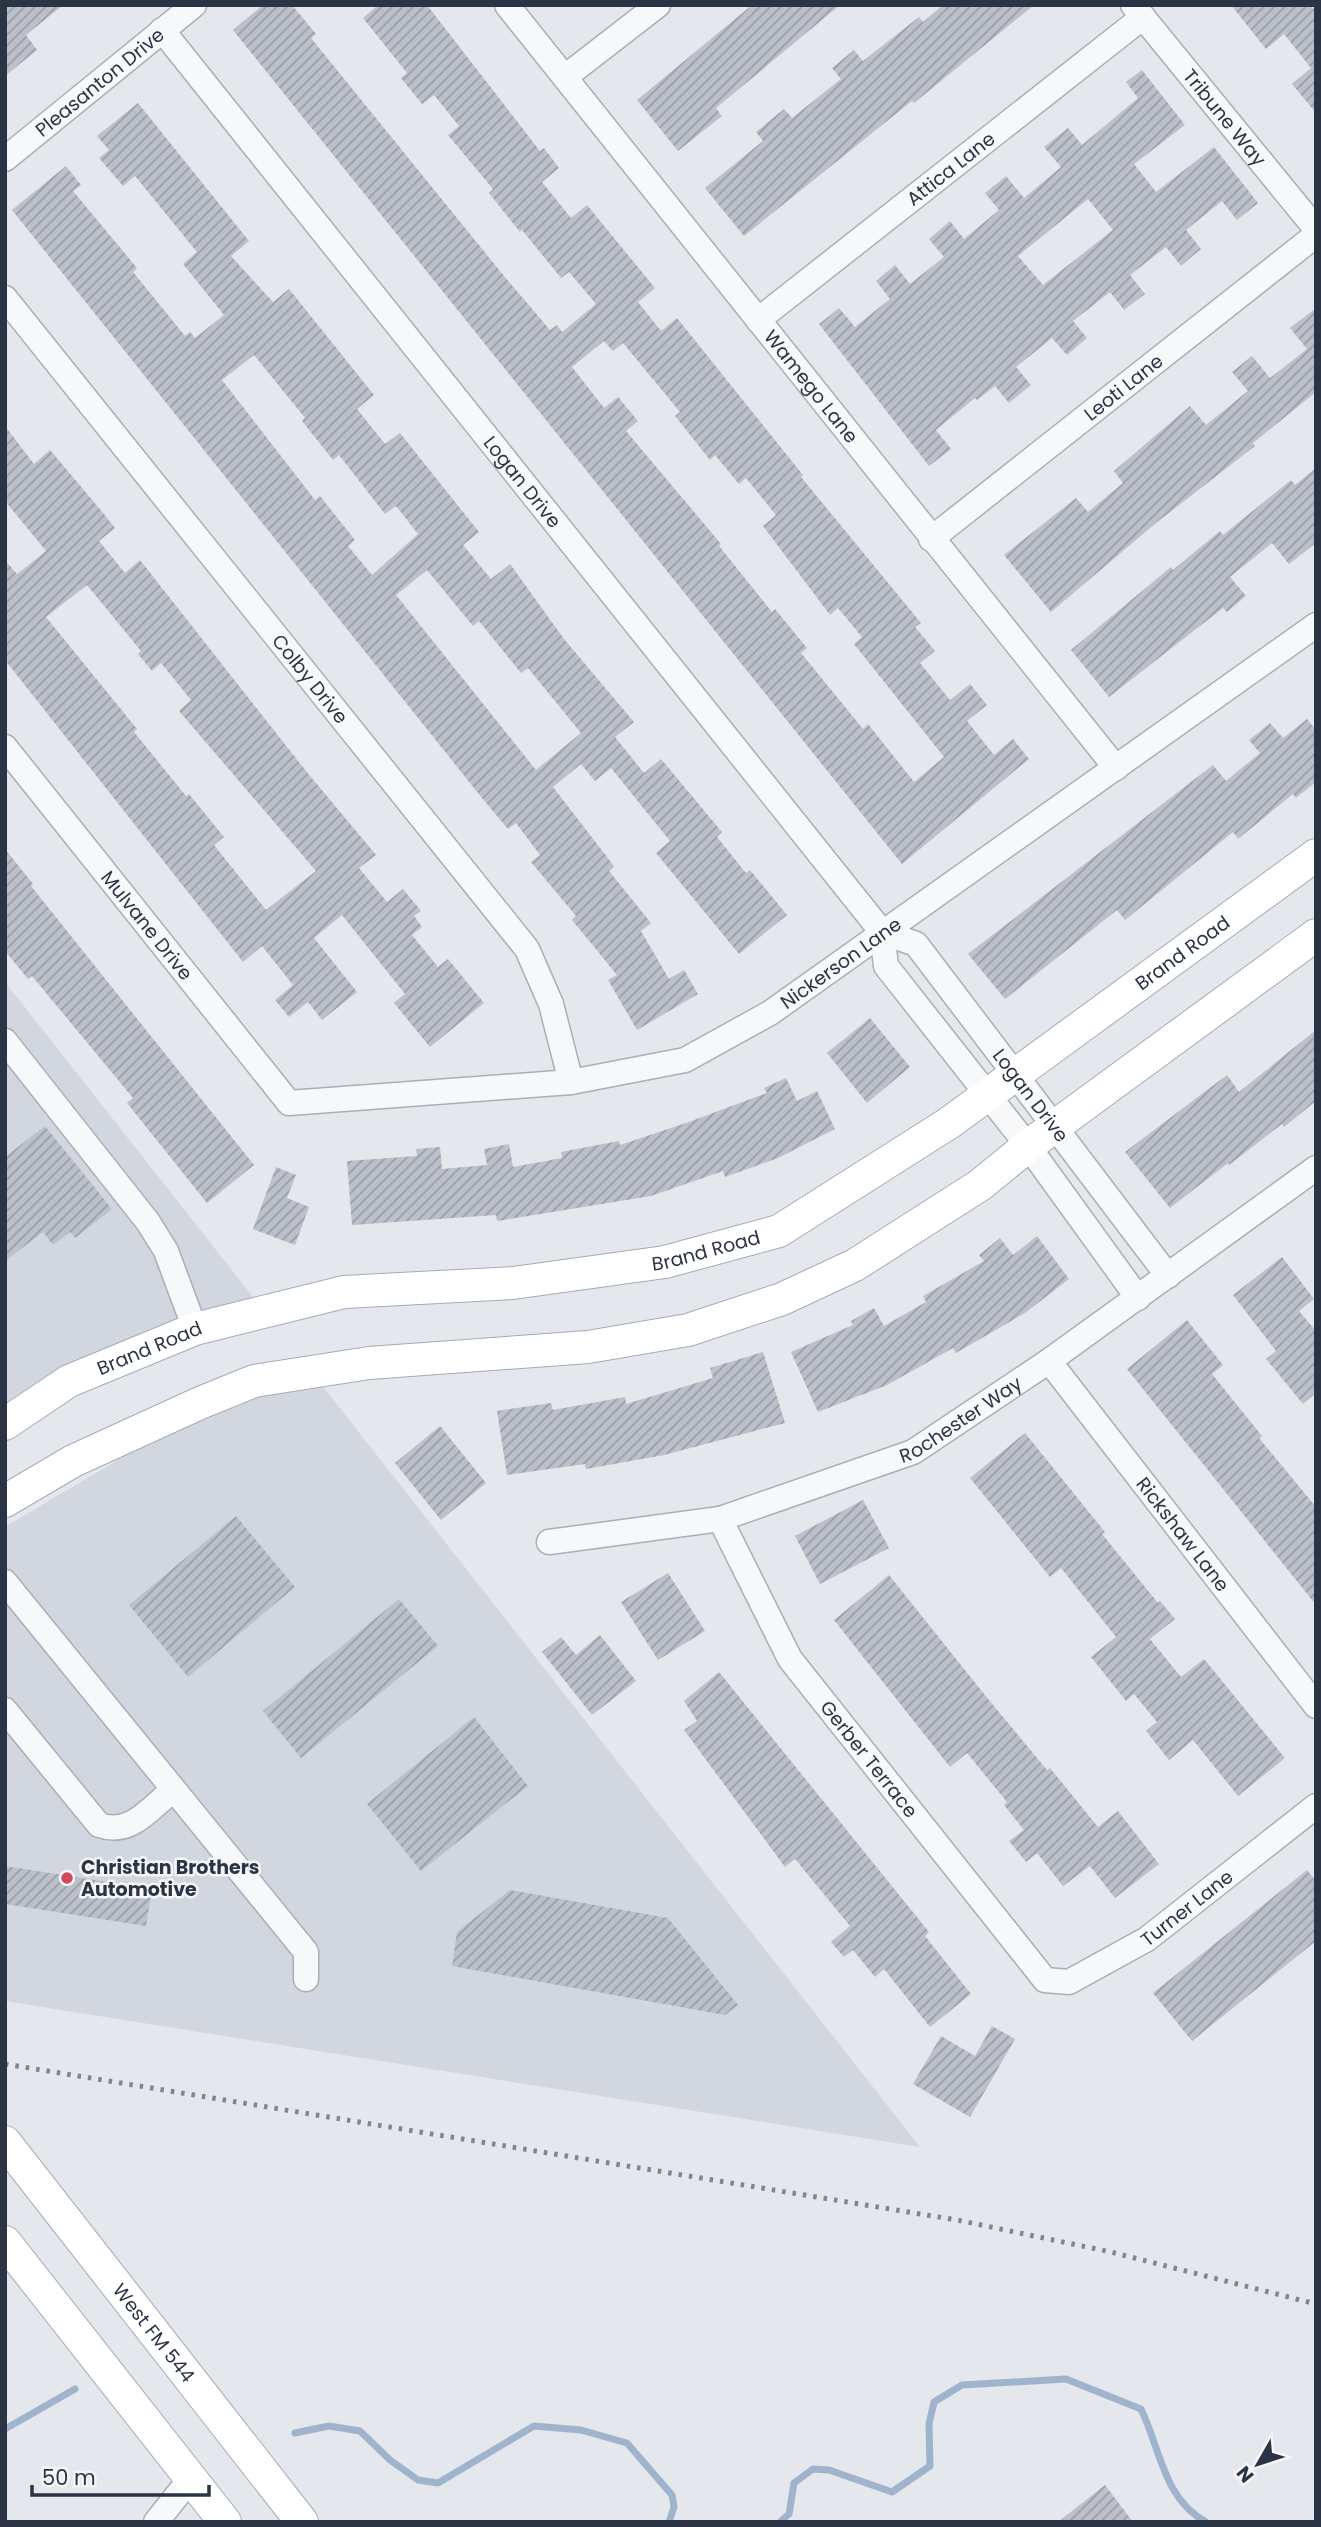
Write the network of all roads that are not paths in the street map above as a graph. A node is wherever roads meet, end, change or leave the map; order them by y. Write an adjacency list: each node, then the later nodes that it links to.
1 (194, 5): 5 (street, Pleasanton Drive)
2 (507, 5): 6 (street, Wamego Lane)
3 (658, 5): 6 (street)
4 (1138, 11): 8 (street, Tribune Way); 11 (street, Attica Lane)
5 (162, 30): 7 (street, Pleasanton Drive); 17 (street, Logan Drive)
6 (565, 76): 11 (street, Wamego Lane)
7 (5, 159)
8 (1316, 229)
9 (1316, 235): 12 (street, Leoti Lane)
10 (5, 298): 21 (street, Colby Drive)
11 (758, 320): 12 (street, Wamego Lane)
12 (931, 539): 15 (street, Wamego Lane)
13 (1316, 625): 15 (street, Nickerson Lane)
14 (5, 747): 23 (street, Mulvane Drive)
15 (1116, 768): 17 (street, Nickerson Lane)
16 (1316, 855): 20 (main road, Brand Road)
17 (882, 932): 20 (street, Logan Drive); 21 (street, Nickerson Lane); 22 (street, Logan Drive)
18 (1316, 935): 24 (main road)
19 (5, 1041): 29 (street)
20 (1015, 1074): 22 (main road, Brand Road); 24 (street, Logan Drive)
21 (571, 1082): 23 (street, Nickerson Lane)
22 (988, 1094): 25 (street, Logan Drive); 29 (main road, Brand Road)
23 (289, 1103)
24 (1055, 1126): 25 (main road); 27 (street, Logan Drive)
25 (1028, 1146): 28 (street, Logan Drive); 32 (main road)
26 (1312, 1178): 27 (street, Rochester Way)
27 (1168, 1276): 28 (street, Rochester Way)
28 (1138, 1298): 30 (street, Rochester Way)
29 (195, 1329): 31 (main road, Brand Road)
30 (1049, 1362): 33 (street, Rochester Way); 36 (street, Rickshaw Lane)
31 (5, 1424)
32 (5, 1501)
33 (720, 1519): 34 (street, Rochester Way); 41 (street, Gerber Terrace)
34 (549, 1542)
35 (5, 1582): 38 (street)
36 (1316, 1706)
37 (5, 1710): 38 (street)
38 (173, 1790): 40 (street)
39 (1316, 1806): 41 (street, Turner Lane)
40 (306, 1979)
41 (1045, 1980)
42 (5, 2142): 47 (main road, West FM 544)
43 (5, 2242): 44 (main road)
44 (191, 2478): 45 (street); 46 (main road)
45 (156, 2522)
46 (225, 2522)
47 (302, 2522)

